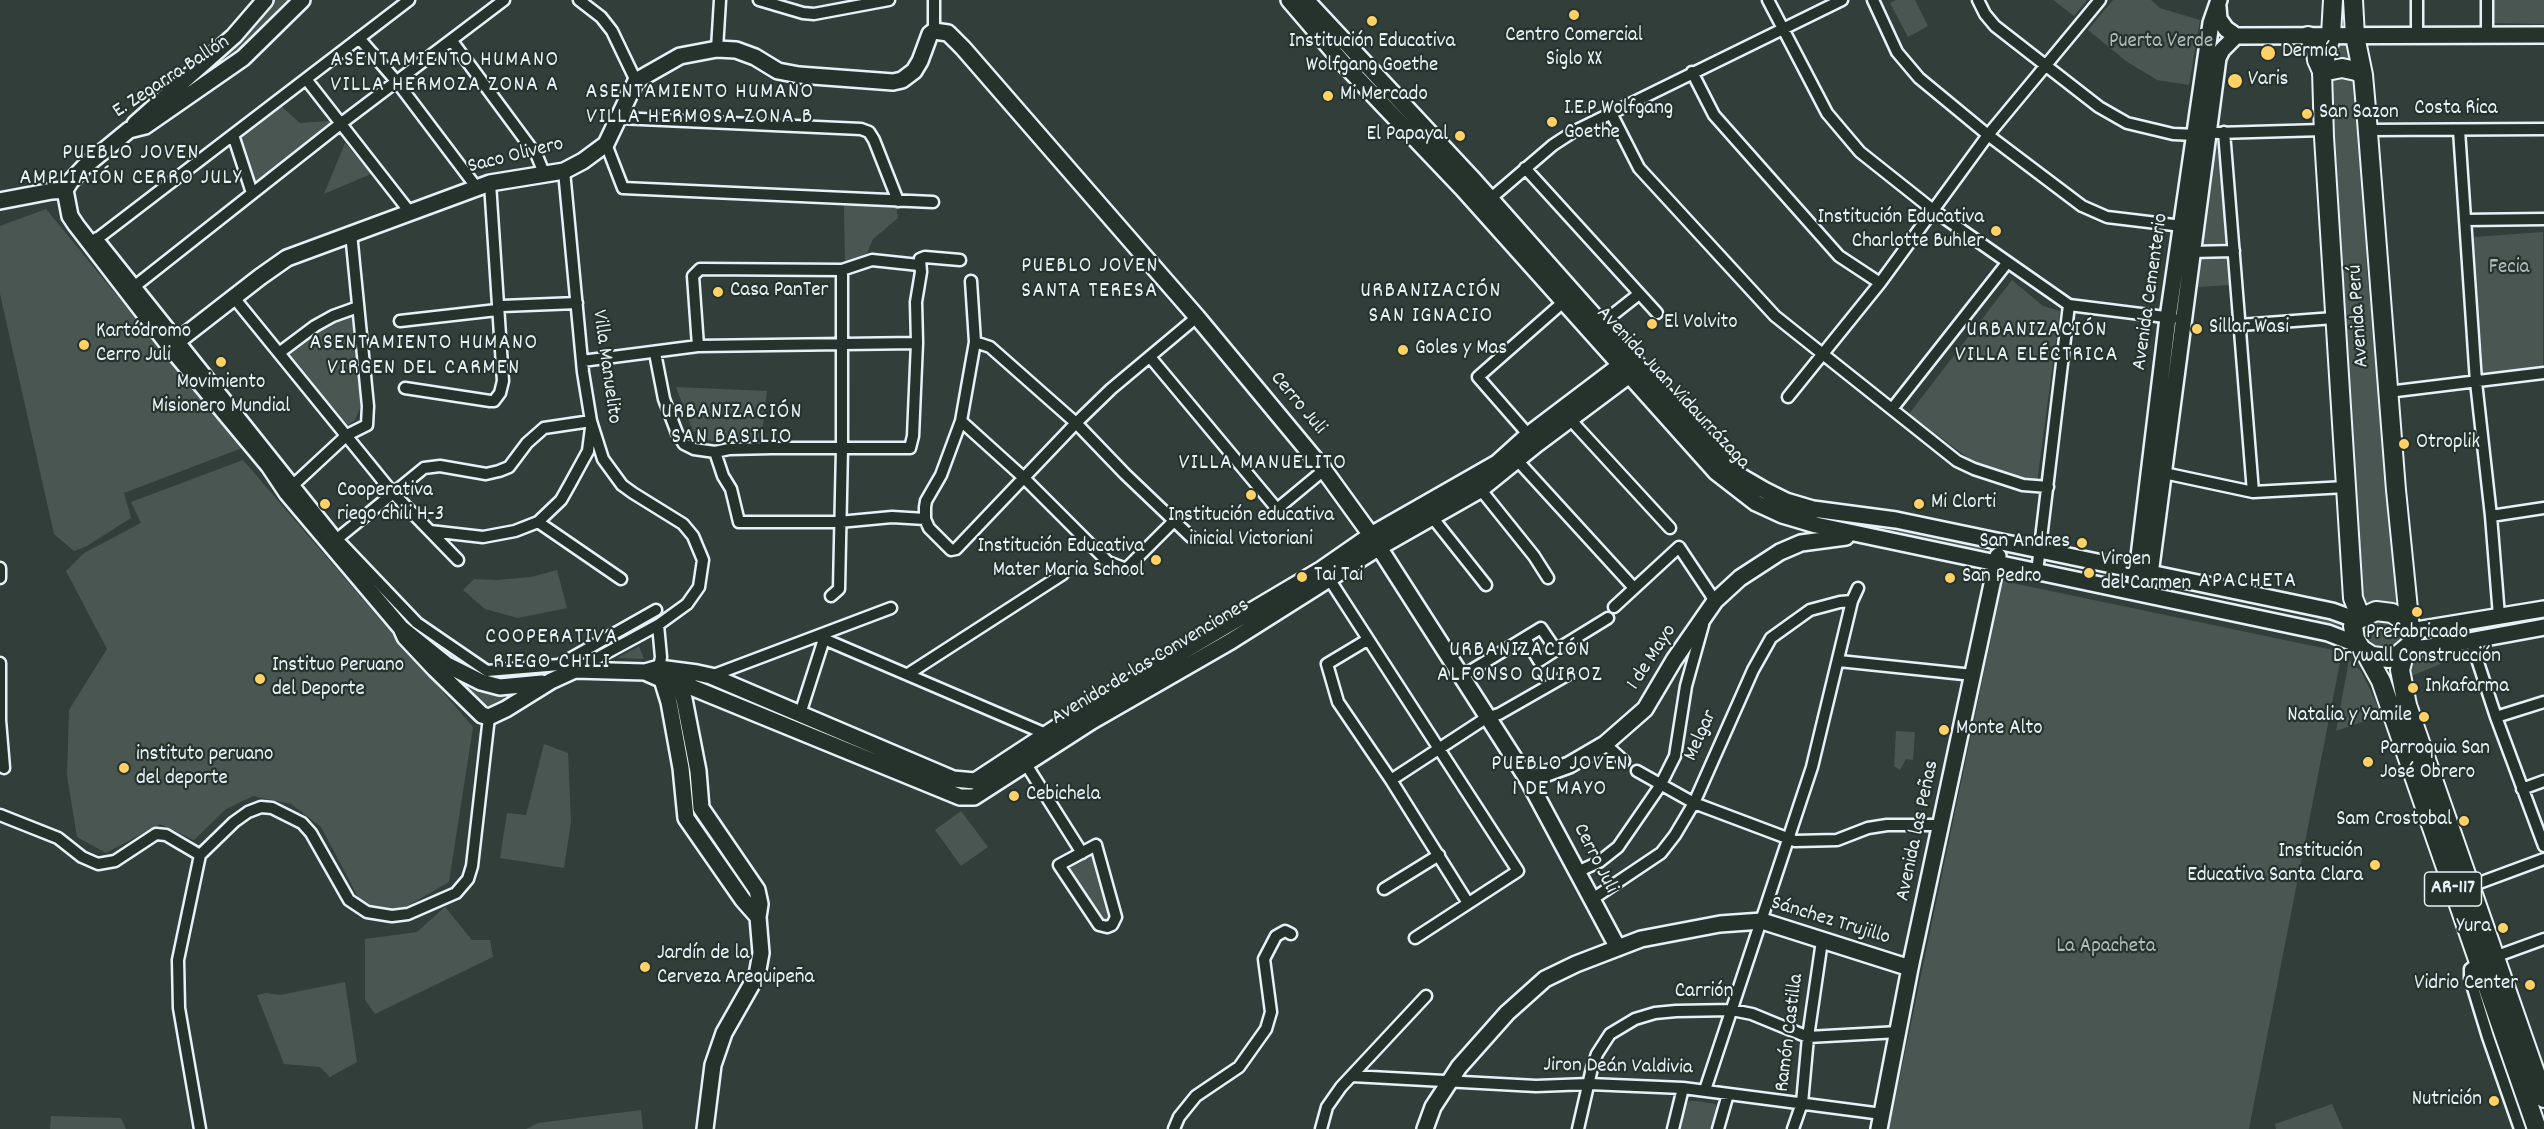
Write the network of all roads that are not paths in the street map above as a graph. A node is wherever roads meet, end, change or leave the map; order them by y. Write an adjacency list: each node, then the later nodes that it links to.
1 (265, 0): 45 (street)
2 (302, 0): 45 (street, E. Zegarra Ballón)
3 (409, 0): 31 (street)
4 (504, 0): 32 (street)
5 (579, 0): 39 (street)
6 (720, 0): 33 (street)
7 (759, 0): 8 (street)
8 (889, 0)
9 (934, 0): 23 (street)
10 (1289, 0): 82 (street, Avenida Juan Vidaurrázaga)
11 (1306, 0): 60 (street, Avenida Juan Vidaurrázaga)
12 (1768, 0): 22 (street)
13 (1842, 0): 22 (street)
14 (1873, 0): 51 (street)
15 (1978, 0): 34 (street)
16 (2100, 0): 34 (street)
17 (2333, 0): 25 (main road, Avenida Perú)
18 (2353, 0): 30 (main road, Avenida Perú)
19 (2417, 0): 26 (street)
20 (2487, 0): 24 (street)
21 (2219, 4): 28 (street); 52 (street, Avenida Cementerio)
22 (1783, 28): 35 (street); 64 (street)
23 (934, 31): 33 (street); 88 (street, Cerro Juli)
24 (2487, 34): 26 (street); 27 (street)
25 (2331, 35): 29 (street); 30 (street); 36 (main road, Avenida Perú)
26 (2417, 35): 30 (street)
27 (2544, 35)
28 (2236, 36): 29 (street); 52 (street, Avenida Cementerio)
29 (2308, 36): 36 (main road)
30 (2355, 36): 37 (main road, Avenida Perú)
31 (359, 38): 38 (street); 40 (street)
32 (452, 41): 40 (street); 56 (street)
33 (717, 49): 39 (street)
34 (2046, 66): 51 (street); 52 (street)
35 (1692, 72): 41 (street); 78 (street)
36 (2322, 73): 37 (main road); 46 (main road, Avenida Perú)
37 (2363, 75): 47 (main road, Avenida Perú)
38 (306, 79): 43 (street); 50 (street)
39 (636, 81): 42 (street)
40 (397, 82): 43 (street); 57 (street)
41 (1611, 113): 54 (street); 101 (street)
42 (619, 118): 53 (street); 62 (street)
43 (339, 125): 59 (street); 65 (street)
44 (2544, 129): 48 (street, Costa Rica)
45 (129, 130): 58 (street, E. Zegarra Ballón)
46 (2323, 130): 49 (street); 89 (main road, Avenida Perú)
47 (2368, 130): 48 (street, Costa Rica); 108 (main road, Avenida Perú)
48 (2459, 130): 67 (street)
49 (2224, 132): 52 (street); 71 (street)
50 (233, 135): 59 (street); 70 (street)
51 (1988, 135): 64 (street); 68 (street)
52 (2202, 135): 68 (street, Avenida Cementerio); 72 (street, Avenida Cementerio)
53 (606, 144): 55 (street, Saco Olivero); 62 (street)
54 (1525, 168): 60 (street); 80 (street)
55 (564, 171): 56 (street, Saco Olivero); 83 (street, Villa Manuelito)
56 (544, 173): 57 (street, Saco Olivero)
57 (483, 185): 65 (street, Saco Olivero); 86 (street)
58 (65, 190): 61 (street); 70 (street)
59 (252, 193): 79 (street)
60 (1490, 199): 82 (street, Avenida Juan Vidaurrázaga)
61 (0, 201)
62 (898, 201): 63 (street)
63 (933, 202)
64 (1933, 210): 74 (street); 78 (street)
65 (409, 212): 69 (street, Saco Olivero)
66 (2544, 219): 67 (street)
67 (2465, 220): 106 (street)
68 (2182, 226): 90 (street, Avenida Cementerio)
69 (351, 233): 81 (street, Saco Olivero); 85 (street)
70 (94, 241): 79 (street)
71 (2234, 251): 72 (street); 93 (street)
72 (2191, 252): 90 (street, Avenida Cementerio)
73 (960, 260): 75 (street)
74 (2007, 263): 84 (street); 110 (street)
75 (919, 265): 76 (street); 97 (street)
76 (842, 270): 94 (street); 98 (street)
77 (971, 281): 95 (street)
78 (1880, 283): 101 (street)
79 (131, 289): 96 (street)
80 (1639, 294): 87 (street); 92 (street)
81 (235, 298): 96 (street, Saco Olivero); 99 (street)
82 (1568, 298): 92 (street, Avenida Juan Vidaurrázaga); 104 (street, Avenida Juan Vidaurrázaga); 116 (street)
83 (577, 303): 86 (street); 103 (street, Villa Manuelito)
84 (2069, 305): 90 (street); 124 (street)
85 (358, 307): 99 (street); 115 (street)
86 (497, 310): 91 (street); 107 (street)
87 (1657, 313)
88 (1197, 317): 102 (street); 120 (street, Cerro Juli)
89 (2334, 318): 93 (street); 125 (main road, Avenida Perú)
90 (2176, 319): 121 (street, Avenida Cementerio); 152 (street, Avenida Cementerio)
91 (400, 321)
92 (1601, 324): 104 (street, Avenida Juan Vidaurrázaga)
93 (2240, 325): 128 (street)
94 (842, 342): 97 (street); 98 (street); 117 (street)
95 (975, 342): 113 (street); 114 (street)
96 (175, 343): 126 (street)
97 (917, 343): 117 (street)
98 (698, 346): 100 (street)
99 (279, 353): 115 (street)
100 (655, 353): 103 (street); 118 (street)
101 (1823, 355): 109 (street); 110 (street)
102 (1150, 357): 114 (street); 120 (street)
103 (582, 361): 112 (street, Villa Manuelito)
104 (1630, 366): 111 (street, Avenida de las Convenciones); 130 (street, Avenida Juan Vidaurrázaga); 135 (street, Avenida Juan Vidaurrázaga)
105 (2544, 374): 106 (street)
106 (2476, 382): 108 (street); 131 (street)
107 (405, 388)
108 (2388, 393): 176 (main road, Avenida Perú)
109 (1788, 397)
110 (1892, 409): 124 (street)
111 (1566, 414): 116 (street, Avenida de las Convenciones); 139 (street)
112 (591, 421): 127 (street); 136 (street); 173 (street, Villa Manuelito)
113 (961, 421): 122 (street); 133 (street)
114 (1076, 423): 122 (street); 134 (street)
115 (347, 435): 126 (street); 127 (street)
116 (1532, 439): 119 (street, Avenida de las Convenciones); 123 (street, Avenida de las Convenciones)
117 (842, 448): 118 (street); 137 (street)
118 (715, 452): 137 (street)
119 (1517, 460): 123 (street, Avenida de las Convenciones); 159 (street)
120 (1324, 470): 144 (street, Cerro Juli)
121 (2164, 473): 128 (street); 152 (street, Avenida Cementerio)
122 (1023, 477): 133 (street); 134 (street)
123 (1476, 483): 132 (street, Avenida de las Convenciones); 144 (street, Avenida de las Convenciones); 156 (street)
124 (2048, 487): 147 (street)
125 (2346, 487): 128 (street); 172 (main road, Avenida Perú)
126 (290, 488): 143 (street); 175 (street)
127 (392, 492): 140 (street); 143 (street)
128 (2253, 492)
129 (2544, 508): 131 (street)
130 (1840, 512): 138 (street, 1 de Mayo); 146 (street, Avenida Juan Vidaurrázaga)
131 (2492, 516): 170 (street)
132 (1432, 517): 144 (street, Avenida de las Convenciones); 158 (street)
133 (925, 519): 137 (street)
134 (1175, 520): 142 (street)
135 (1794, 520): 138 (street, Avenida Juan Vidaurrázaga); 145 (street)
136 (538, 522): 140 (street); 157 (street)
137 (839, 522): 162 (street)
138 (1816, 525): 141 (street, Avenida Juan Vidaurrázaga); 145 (street, 1 de Mayo)
139 (1670, 528)
140 (430, 531): 148 (street)
141 (1862, 536): 145 (street, 1 de Mayo); 149 (street, Avenida Juan Vidaurrázaga)
142 (1191, 537)
143 (337, 539): 168 (street)
144 (1375, 542): 154 (street, Avenida de las Convenciones); 193 (street, Cerro Juli)
145 (1801, 543): 163 (street, 1 de Mayo)
146 (2001, 543): 147 (street, Avenida Juan Vidaurrázaga); 149 (street, Avenida las Peñas)
147 (2041, 551): 151 (street); 152 (street, Avenida Juan Vidaurrázaga)
148 (458, 560)
149 (1996, 564): 151 (street, Avenida Juan Vidaurrázaga); 191 (street, Avenida las Peñas)
150 (0, 568): 155 (street)
151 (2037, 572): 161 (street, Avenida Juan Vidaurrázaga)
152 (2144, 573): 161 (street, Avenida Cementerio); 172 (street, Avenida Juan Vidaurrázaga)
153 (1063, 574): 188 (street)
154 (1326, 574): 179 (street); 189 (street, Avenida de las Convenciones)
155 (0, 578)
156 (1548, 578)
157 (621, 579)
158 (1486, 585)
159 (1634, 588): 163 (street); 165 (street)
160 (1858, 588): 164 (street)
161 (2140, 593): 181 (street, Avenida Juan Vidaurrázaga)
162 (831, 596)
163 (1714, 601): 169 (street, 1 de Mayo)
164 (1852, 601): 184 (street); 213 (street, Melgar)
165 (1614, 607)
166 (891, 608): 177 (street)
167 (2544, 609): 170 (street)
168 (656, 610)
169 (1705, 616): 202 (street, 1 de Mayo); 211 (street)
170 (2499, 616): 176 (street)
171 (1608, 618): 182 (street)
172 (2359, 619): 176 (main road); 181 (main road, AR-117)
173 (658, 625): 186 (street, Villa Manuelito); 187 (street)
174 (2544, 627): 180 (street)
175 (401, 628): 194 (street); 197 (street)
176 (2410, 630): 183 (main road, AR-117)
177 (821, 638): 188 (street); 192 (street); 196 (street)
178 (1525, 638): 182 (street); 182 (street); 193 (street)
179 (1367, 640): 203 (street); 208 (street)
180 (2471, 641): 183 (street); 198 (street)
181 (2362, 648): 183 (main road); 233 (main road, AR-117)
182 (1556, 650)
183 (2406, 650): 223 (main road, AR-117)
184 (1839, 661): 191 (street); 216 (street)
185 (0, 663): 200 (street)
186 (575, 670): 187 (street, Avenida de las Convenciones); 194 (street)
187 (663, 671): 192 (street, Avenida de las Convenciones); 204 (street, Avenida de las Convenciones); 249 (street)
188 (908, 674): 201 (street)
189 (1159, 674): 201 (street, Avenida de las Convenciones); 204 (street, Avenida de las Convenciones)
190 (1569, 674): 199 (street)
191 (1973, 675): 215 (street, Avenida las Peñas)
192 (711, 676): 196 (street, Avenida de las Convenciones)
193 (1462, 676): 199 (street, Cerro Juli)
194 (551, 681): 197 (street)
195 (2544, 702): 198 (street)
196 (800, 714): 204 (street, Avenida de las Convenciones)
197 (489, 717): 219 (street)
198 (2496, 717): 212 (street)
199 (1486, 718): 203 (street); 209 (street, Cerro Juli)
200 (0, 720): 206 (street)
201 (1046, 734): 204 (street, Avenida de las Convenciones)
202 (1605, 744): 205 (street); 209 (street, 1 de Mayo)
203 (1439, 749): 208 (street); 226 (street)
204 (1022, 758): 218 (street)
205 (1624, 761)
206 (4, 768)
207 (1636, 771): 211 (street)
208 (1390, 780): 220 (street)
209 (1528, 780): 222 (street, Cerro Juli)
210 (2544, 781): 212 (street)
211 (1660, 786): 213 (street); 222 (street)
212 (2522, 789): 217 (street)
213 (1694, 803): 216 (street); 225 (street, Melgar)
214 (0, 815): 219 (street)
215 (1942, 825): 216 (street); 234 (street, Avenida las Peñas)
216 (1789, 839): 227 (street)
217 (2544, 846)
218 (1082, 853): 218 (street)
219 (200, 855): 248 (street)
220 (1439, 855): 224 (street); 226 (street)
221 (2544, 859): 223 (street)
222 (1577, 872): 225 (street, Cerro Juli)
223 (2470, 886): 233 (main road, AR-117)
224 (1384, 889)
225 (1591, 900): 232 (street, Cerro Juli)
226 (1468, 903): 229 (street)
227 (1762, 921): 231 (street, Sánchez Trujillo); 232 (street, Sánchez Trujillo); 236 (street)
228 (1291, 934): 250 (street)
229 (1415, 938)
230 (2544, 939): 233 (street)
231 (1822, 941): 234 (street, Sánchez Trujillo); 238 (street, Ramón Castilla)
232 (1618, 948): 240 (street, Sánchez Trujillo)
233 (2487, 960): 245 (main road, AR-117); 257 (street); 258 (main road, AR-117)
234 (1910, 968): 237 (street, Avenida las Peñas)
235 (1426, 996): 239 (street)
236 (1732, 1010): 238 (street, Carrión); 241 (street, Carrión); 243 (street)
237 (1899, 1032): 238 (street, Carrión); 247 (street, Avenida las Peñas)
238 (1808, 1037): 246 (street, Ramón Castilla)
239 (1352, 1076): 240 (street, Jiron Deán Valdivia); 251 (street)
240 (1450, 1080): 241 (street, Jiron Deán Valdivia); 252 (street, Sánchez Trujillo)
241 (1589, 1084): 242 (street, Jiron Deán Valdivia); 253 (street, Carrión)
242 (1683, 1088): 243 (street, Jiron Deán Valdivia); 254 (street)
243 (1705, 1090): 244 (street, Jiron Deán Valdivia)
244 (1728, 1094): 246 (street, Jiron Deán Valdivia); 255 (street)
245 (2544, 1098)
246 (1802, 1103): 247 (street, Jiron Deán Valdivia); 256 (street, Ramón Castilla)
247 (1881, 1122)
248 (200, 1129)
249 (705, 1129)
250 (1174, 1129)
251 (1321, 1129)
252 (1425, 1129)
253 (1578, 1129)
254 (1673, 1129)
255 (1718, 1129)
256 (1793, 1129)
257 (2520, 1129)
258 (2537, 1129)

